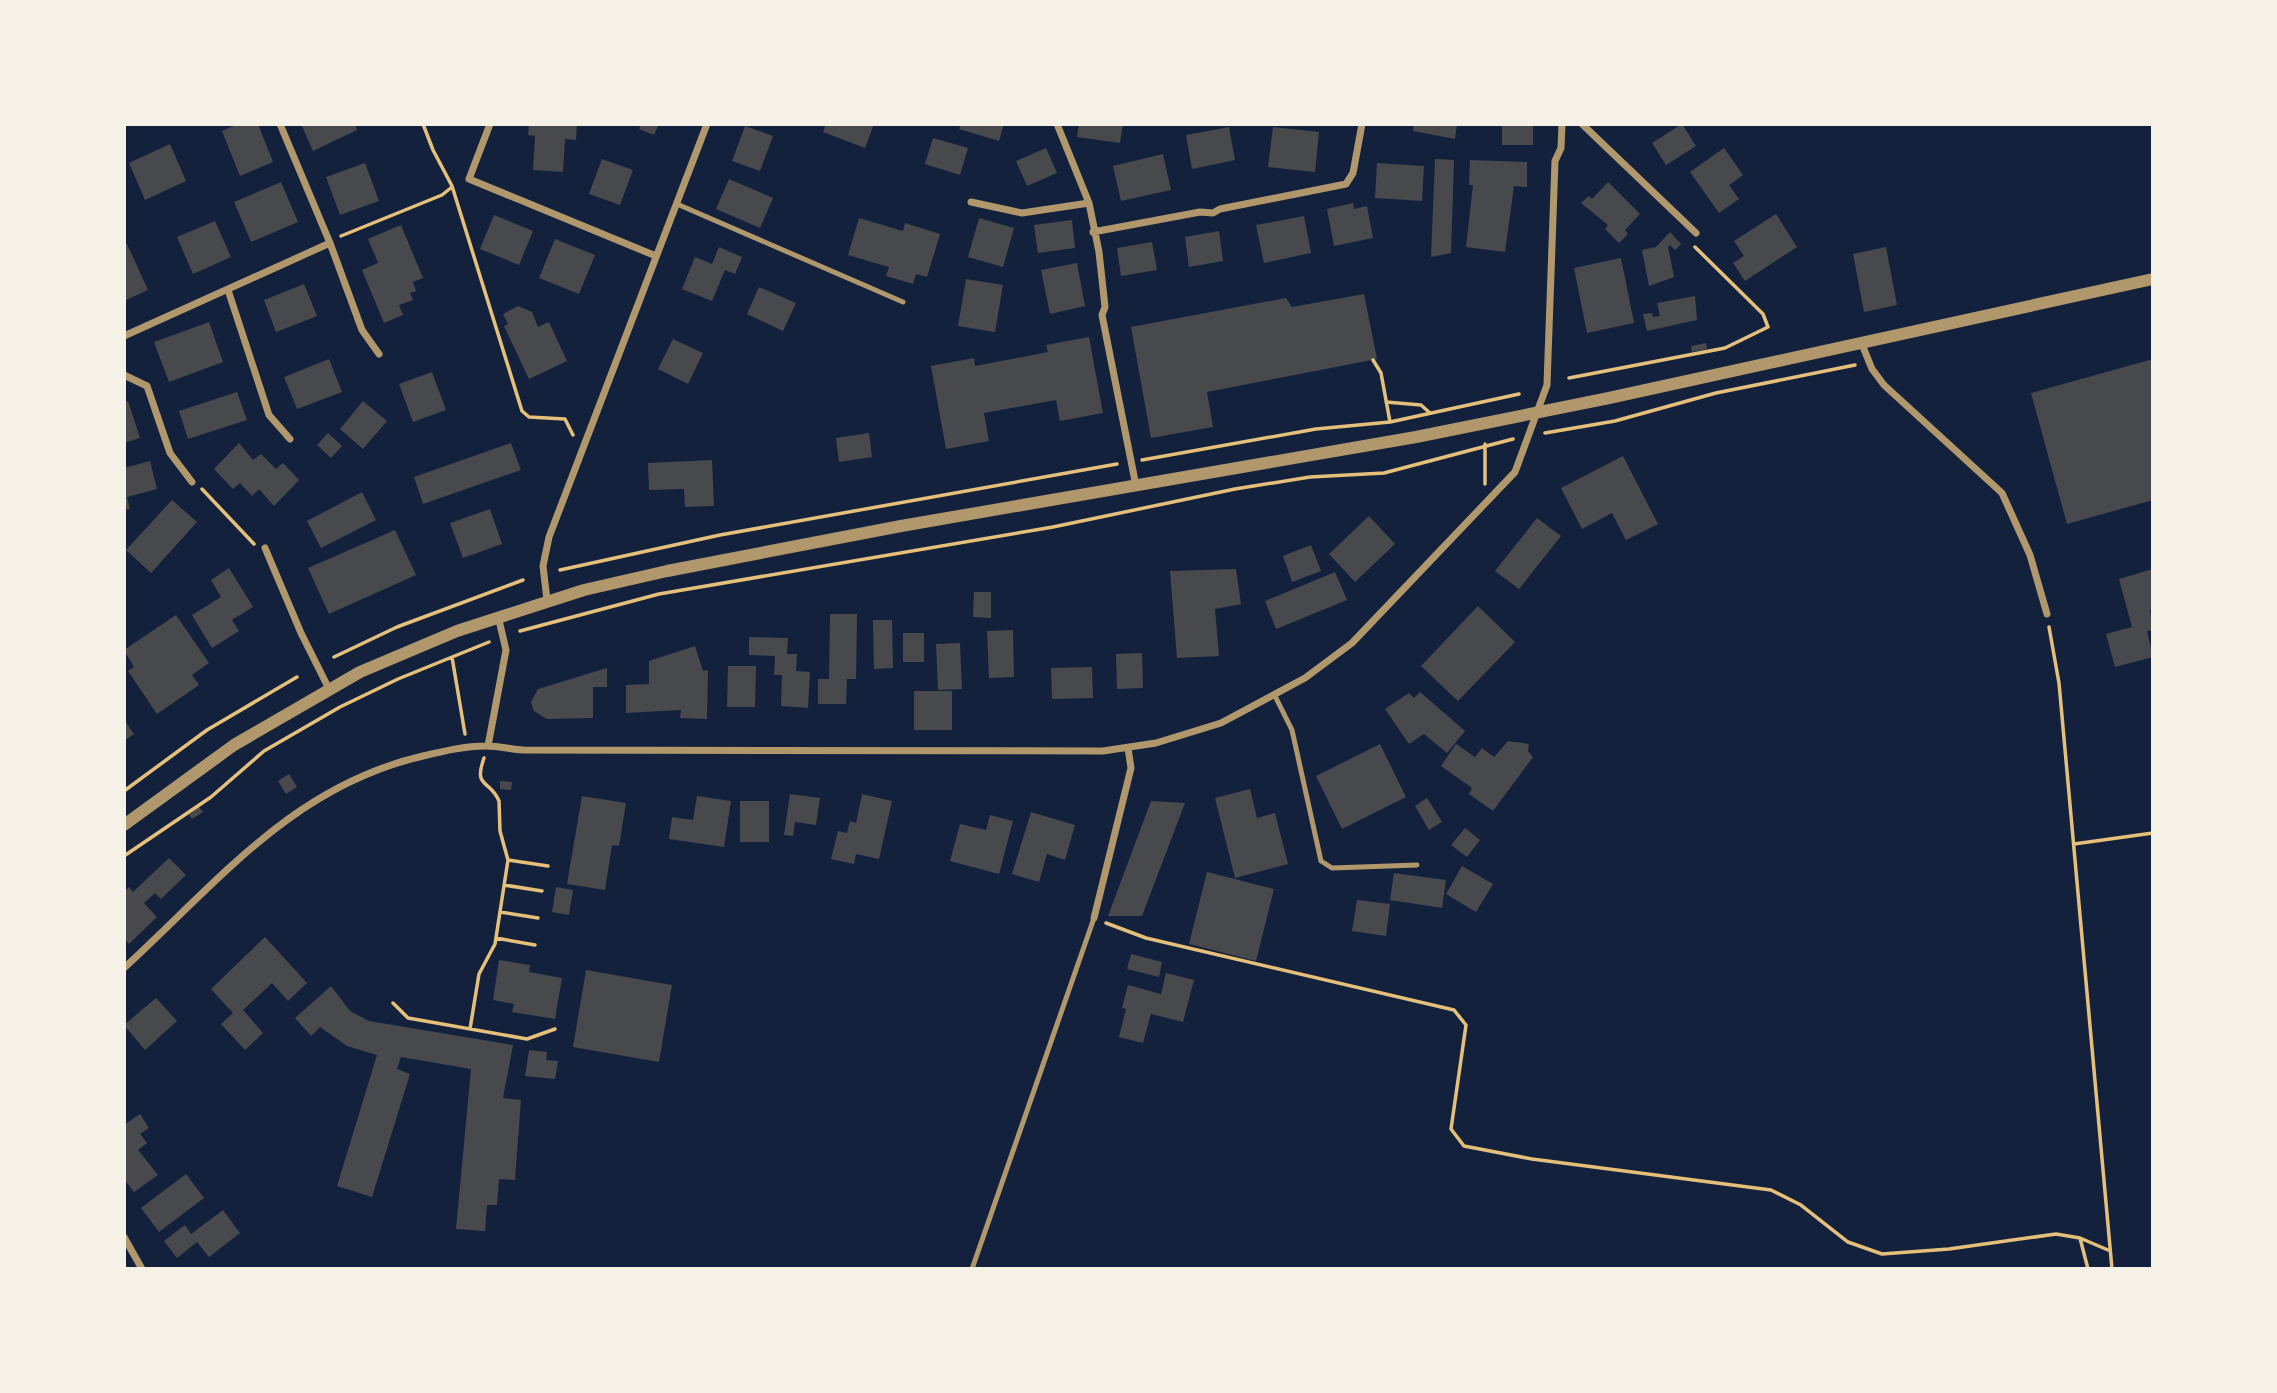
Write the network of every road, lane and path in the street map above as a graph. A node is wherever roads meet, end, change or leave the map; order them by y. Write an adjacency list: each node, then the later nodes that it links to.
1 (280, 124): 15 (street)
2 (423, 124): 9 (path)
3 (490, 124): 16 (street)
4 (707, 124): 12 (street)
5 (1057, 124): 11 (street)
6 (1362, 124): 13 (street)
7 (1562, 124): 29 (street)
8 (1582, 124): 14 (street)
9 (452, 186): 15 (path); 34 (path)
10 (971, 202): 11 (street)
11 (1089, 203): 13 (street)
12 (677, 204): 16 (street); 19 (lane)
13 (1093, 232): 36 (street)
14 (1696, 233): 26 (path)
15 (330, 243): 18 (street); 22 (street)
16 (656, 256): 34 (street)
17 (2153, 279): 21 (street)
18 (228, 290): 20 (street); 33 (street)
19 (903, 302)
20 (124, 336)
21 (1861, 342): 24 (street); 29 (street)
22 (379, 354)
23 (1373, 360): 28 (path)
24 (1868, 362): 32 (path); 44 (street)
25 (124, 375): 37 (street)
26 (1569, 378)
27 (1519, 394): 30 (path)
28 (1386, 402): 30 (path); 31 (path)
29 (1538, 412): 32 (street); 38 (street)
30 (1430, 413): 31 (path)
31 (1390, 422): 36 (path)
32 (1528, 436): 35 (path); 39 (street)
33 (290, 439)
34 (584, 440): 43 (street)
35 (1485, 444): 39 (path); 46 (path)
36 (1131, 462): 38 (street); 41 (path)
37 (191, 482): 40 (path)
38 (1137, 486): 43 (street)
39 (1486, 503): 52 (street)
40 (265, 548): 51 (street)
41 (560, 570)
42 (523, 580): 48 (path)
43 (547, 600): 45 (street)
44 (2047, 614): 58 (path)
45 (498, 616): 51 (street); 53 (street)
46 (520, 631)
47 (489, 642): 49 (path)
48 (334, 657)
49 (452, 657): 53 (path); 59 (path)
50 (297, 677): 55 (path)
51 (329, 689): 56 (street)
52 (1275, 696): 54 (street); 61 (lane)
53 (488, 746): 54 (street); 60 (path); 70 (street)
54 (1128, 748): 67 (street)
55 (124, 791)
56 (124, 825)
57 (2153, 832): 58 (path)
58 (2074, 844): 76 (path)
59 (124, 856)
60 (508, 860): 62 (path); 63 (path)
61 (1417, 865)
62 (548, 866)
63 (504, 885): 64 (path); 65 (path)
64 (542, 891)
65 (500, 912): 66 (path); 68 (path)
66 (538, 918)
67 (1094, 918): 75 (path); 78 (lane)
68 (496, 938): 69 (path); 72 (path)
69 (535, 944)
70 (124, 968)
71 (393, 1003): 72 (path)
72 (470, 1029): 73 (path)
73 (555, 1029)
74 (124, 1237): 77 (street)
75 (2080, 1238): 76 (path); 79 (path)
76 (2108, 1250): 80 (path)
77 (142, 1269)
78 (972, 1269)
79 (2088, 1269)
80 (2112, 1269)

